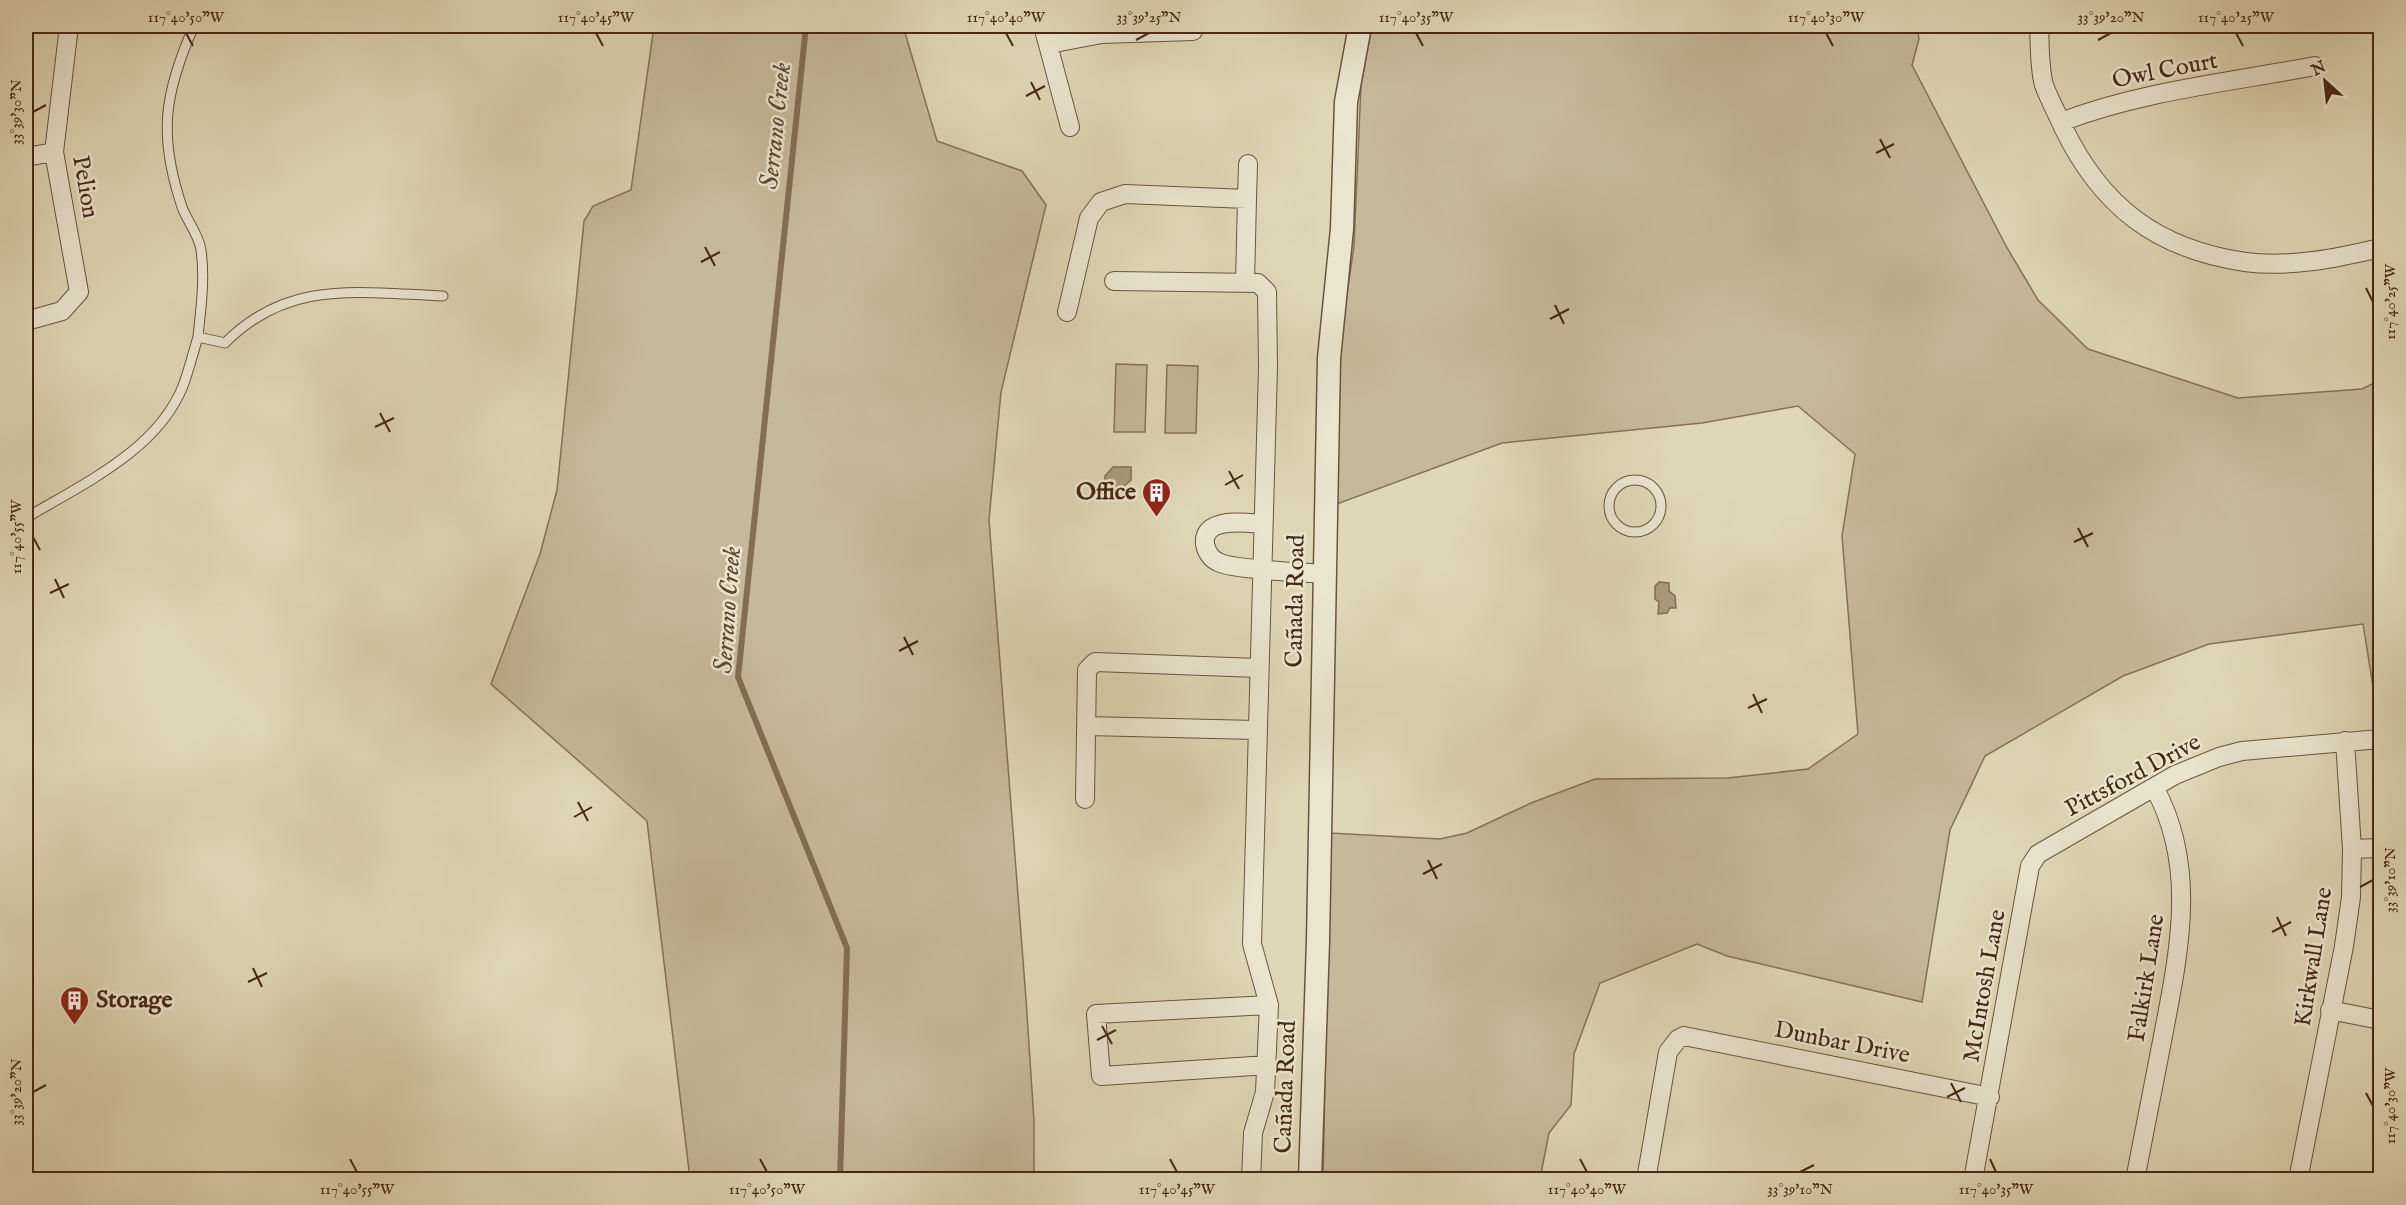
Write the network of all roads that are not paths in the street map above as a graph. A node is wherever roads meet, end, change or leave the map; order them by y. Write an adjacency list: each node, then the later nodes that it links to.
1 (69, 26): 11 (street, Pelion)
2 (194, 26): 21 (lane)
3 (1043, 26): 7 (street)
4 (1360, 26): 26 (street, Cañada Road)
5 (2039, 26): 9 (street)
6 (1193, 31): 7 (street)
7 (1049, 44): 10 (street)
8 (2315, 66): 9 (street, Owl Court)
9 (2061, 122): 15 (street)
10 (1070, 126)
11 (54, 152): 12 (street); 20 (street, Pelion)
12 (26, 157)
13 (1248, 164): 14 (street)
14 (1248, 199): 17 (street); 19 (street)
15 (2380, 248)
16 (1114, 281): 17 (street)
17 (1245, 283): 24 (street)
18 (443, 296): 21 (lane)
19 (1067, 312)
20 (26, 321)
21 (198, 336): 23 (lane)
22 (1610, 499): 22 (lane)
23 (26, 518)
24 (1263, 524): 25 (street); 25 (street)
25 (1261, 568): 26 (street); 27 (street)
26 (1324, 574): 43 (street, Cañada Road)
27 (1258, 668): 28 (street); 29 (street)
28 (1087, 726): 29 (street); 33 (street)
29 (1256, 730): 37 (street)
30 (2380, 739): 31 (street, Pittsford Drive)
31 (2345, 741): 32 (street, Pittsford Drive); 36 (street, Kirkwall Lane)
32 (2154, 787): 34 (street, Pittsford Drive); 46 (street, Falkirk Lane)
33 (1086, 799)
34 (2052, 845): 41 (street, McIntosh Lane)
35 (2380, 848): 36 (street)
36 (2352, 849): 38 (street, Kirkwall Lane)
37 (1269, 1005): 40 (street); 40 (street)
38 (2330, 1010): 39 (street); 47 (street, Kirkwall Lane)
39 (2380, 1020)
40 (1268, 1065): 42 (street)
41 (1990, 1097): 44 (street, Dunbar Drive); 45 (street, McIntosh Lane)
42 (1251, 1179)
43 (1310, 1179)
44 (1646, 1179)
45 (1973, 1179)
46 (2135, 1179)
47 (2298, 1179)

